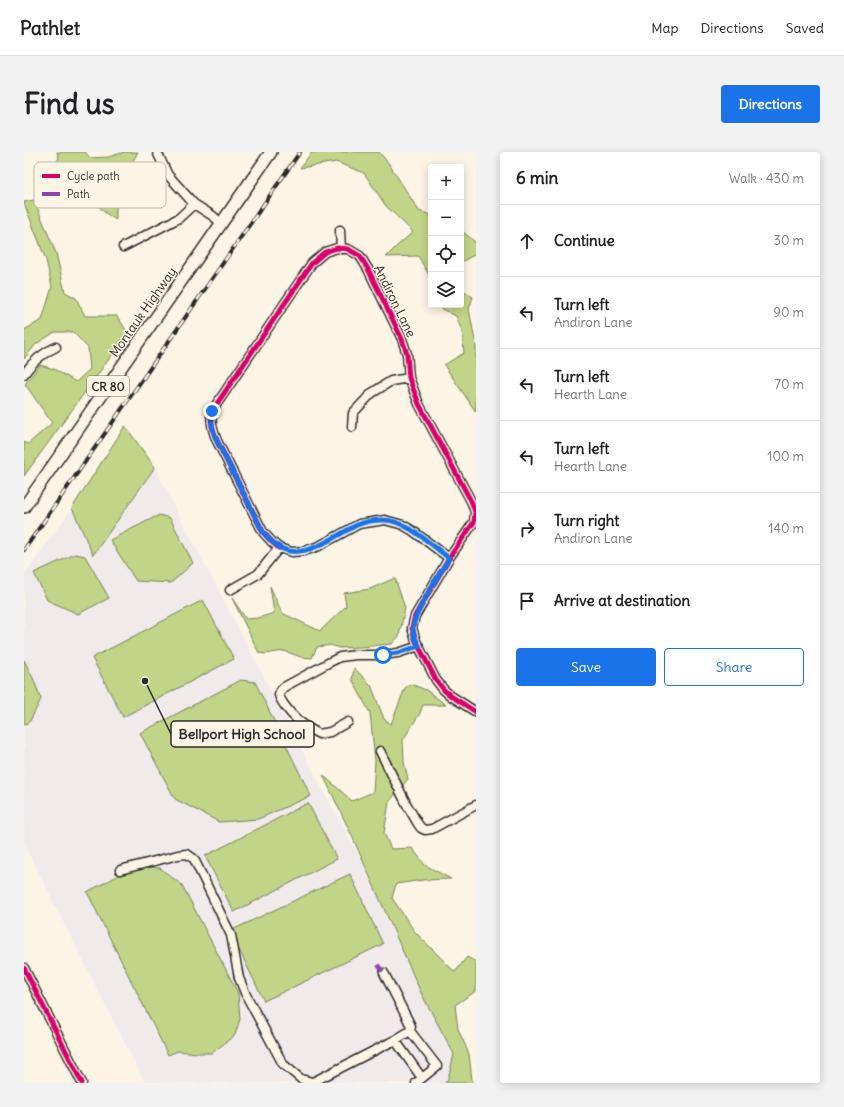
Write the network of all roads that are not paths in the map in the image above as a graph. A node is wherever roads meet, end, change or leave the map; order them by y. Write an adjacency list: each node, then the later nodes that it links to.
1 (157, 152): 3 (street)
2 (271, 152): 6 (main road, Montauk Highway / CR 80)
3 (162, 162)
4 (166, 171): 5 (street)
5 (194, 204): 6 (street); 8 (street)
6 (221, 223): 14 (main road, Montauk Highway / CR 80)
7 (340, 230): 9 (street)
8 (123, 247)
9 (341, 249): 12 (street, Andiron Lane); 15 (street)
10 (56, 347): 11 (street)
11 (24, 374)
12 (409, 378): 13 (street); 16 (street, Andiron Lane)
13 (352, 427)
14 (24, 507)
15 (280, 548): 16 (street); 17 (street)
16 (449, 558): 18 (street, Andiron Lane)
17 (230, 590)
18 (419, 646): 19 (street, Andiron Lane); 20 (street)
19 (476, 712)
20 (348, 722)
21 (380, 751): 22 (street)
22 (476, 805)
23 (120, 870): 30 (street)
24 (24, 968): 29 (street)
25 (384, 973): 26 (street)
26 (410, 1031): 27 (street); 28 (street)
27 (395, 1040): 28 (street); 30 (street)
28 (419, 1081)
29 (82, 1083)
30 (311, 1083)

